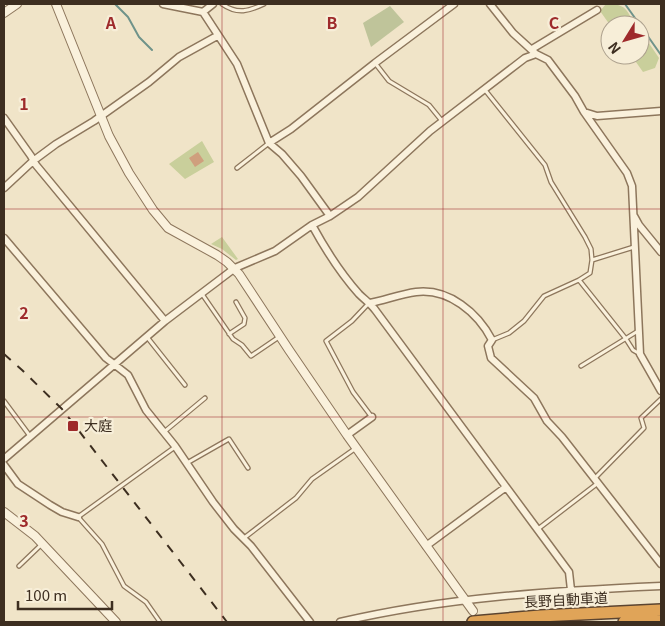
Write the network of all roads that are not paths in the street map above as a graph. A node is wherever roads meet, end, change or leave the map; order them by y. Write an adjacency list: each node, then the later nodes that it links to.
1 (17, 4): 11 (street)
2 (56, 4): 18 (street)
3 (163, 4): 10 (street)
4 (213, 4): 10 (street)
5 (222, 4): 6 (lane)
6 (264, 4)
7 (454, 4): 14 (street)
8 (490, 4): 13 (street)
9 (597, 10): 13 (street)
10 (203, 12): 12 (street)
11 (4, 13)
12 (216, 36): 18 (street); 21 (street)
13 (534, 51): 15 (street); 17 (street)
14 (375, 63): 20 (lane); 21 (street)
15 (484, 89): 20 (street); 31 (lane)
16 (661, 111): 17 (street)
17 (584, 112): 25 (street)
18 (100, 116): 22 (street); 32 (street)
19 (4, 118): 22 (street)
20 (442, 122): 26 (street)
21 (270, 143): 23 (lane); 26 (street)
22 (33, 160): 24 (street); 37 (street)
23 (237, 168)
24 (4, 188)
25 (633, 214): 29 (street); 30 (street)
26 (330, 216): 27 (street)
27 (312, 225): 32 (street); 36 (street)
28 (4, 238): 45 (street)
29 (634, 247): 31 (lane); 38 (street)
30 (661, 252)
31 (592, 260): 33 (lane)
32 (235, 268): 34 (street); 40 (street)
33 (579, 280): 42 (lane); 43 (lane)
34 (202, 294): 37 (street); 39 (lane)
35 (236, 302): 39 (lane)
36 (370, 303): 43 (street); 52 (lane); 63 (street)
37 (166, 321): 41 (street)
38 (638, 331): 42 (lane); 44 (street)
39 (229, 334): 40 (lane)
40 (280, 337): 54 (street)
41 (146, 338): 45 (street); 47 (lane)
42 (626, 339): 44 (lane); 46 (lane)
43 (492, 340): 62 (street)
44 (640, 354): 48 (street)
45 (115, 365): 53 (street); 55 (street)
46 (581, 366)
47 (184, 385)
48 (661, 391)
49 (205, 398): 53 (lane)
50 (661, 399): 62 (lane)
51 (4, 401): 55 (lane)
52 (372, 416): 54 (street)
53 (163, 432): 56 (street)
54 (347, 435): 57 (street)
55 (30, 437): 58 (street)
56 (175, 446): 59 (street); 65 (lane)
57 (356, 448): 67 (lane); 69 (street)
58 (4, 459)
59 (187, 463): 61 (lane); 67 (street)
60 (4, 466): 65 (street)
61 (248, 468)
62 (596, 480): 66 (lane); 70 (street)
63 (506, 486): 66 (street); 69 (street)
64 (4, 512): 68 (street)
65 (78, 517): 80 (lane)
66 (538, 530): 73 (street)
67 (244, 538): 81 (street)
68 (42, 544): 71 (lane); 79 (street)
69 (426, 546): 74 (street)
70 (661, 564)
71 (19, 566)
72 (661, 586): 73 (street)
73 (571, 590): 74 (street); 75 (street)
74 (465, 599): 77 (street); 82 (street)
75 (571, 603)
76 (661, 610): 77 (highway, 長野自動車道)
77 (473, 617)
78 (661, 621): 83 (highway)
79 (116, 622)
80 (160, 622)
81 (310, 622)
82 (340, 622)
83 (624, 622)

